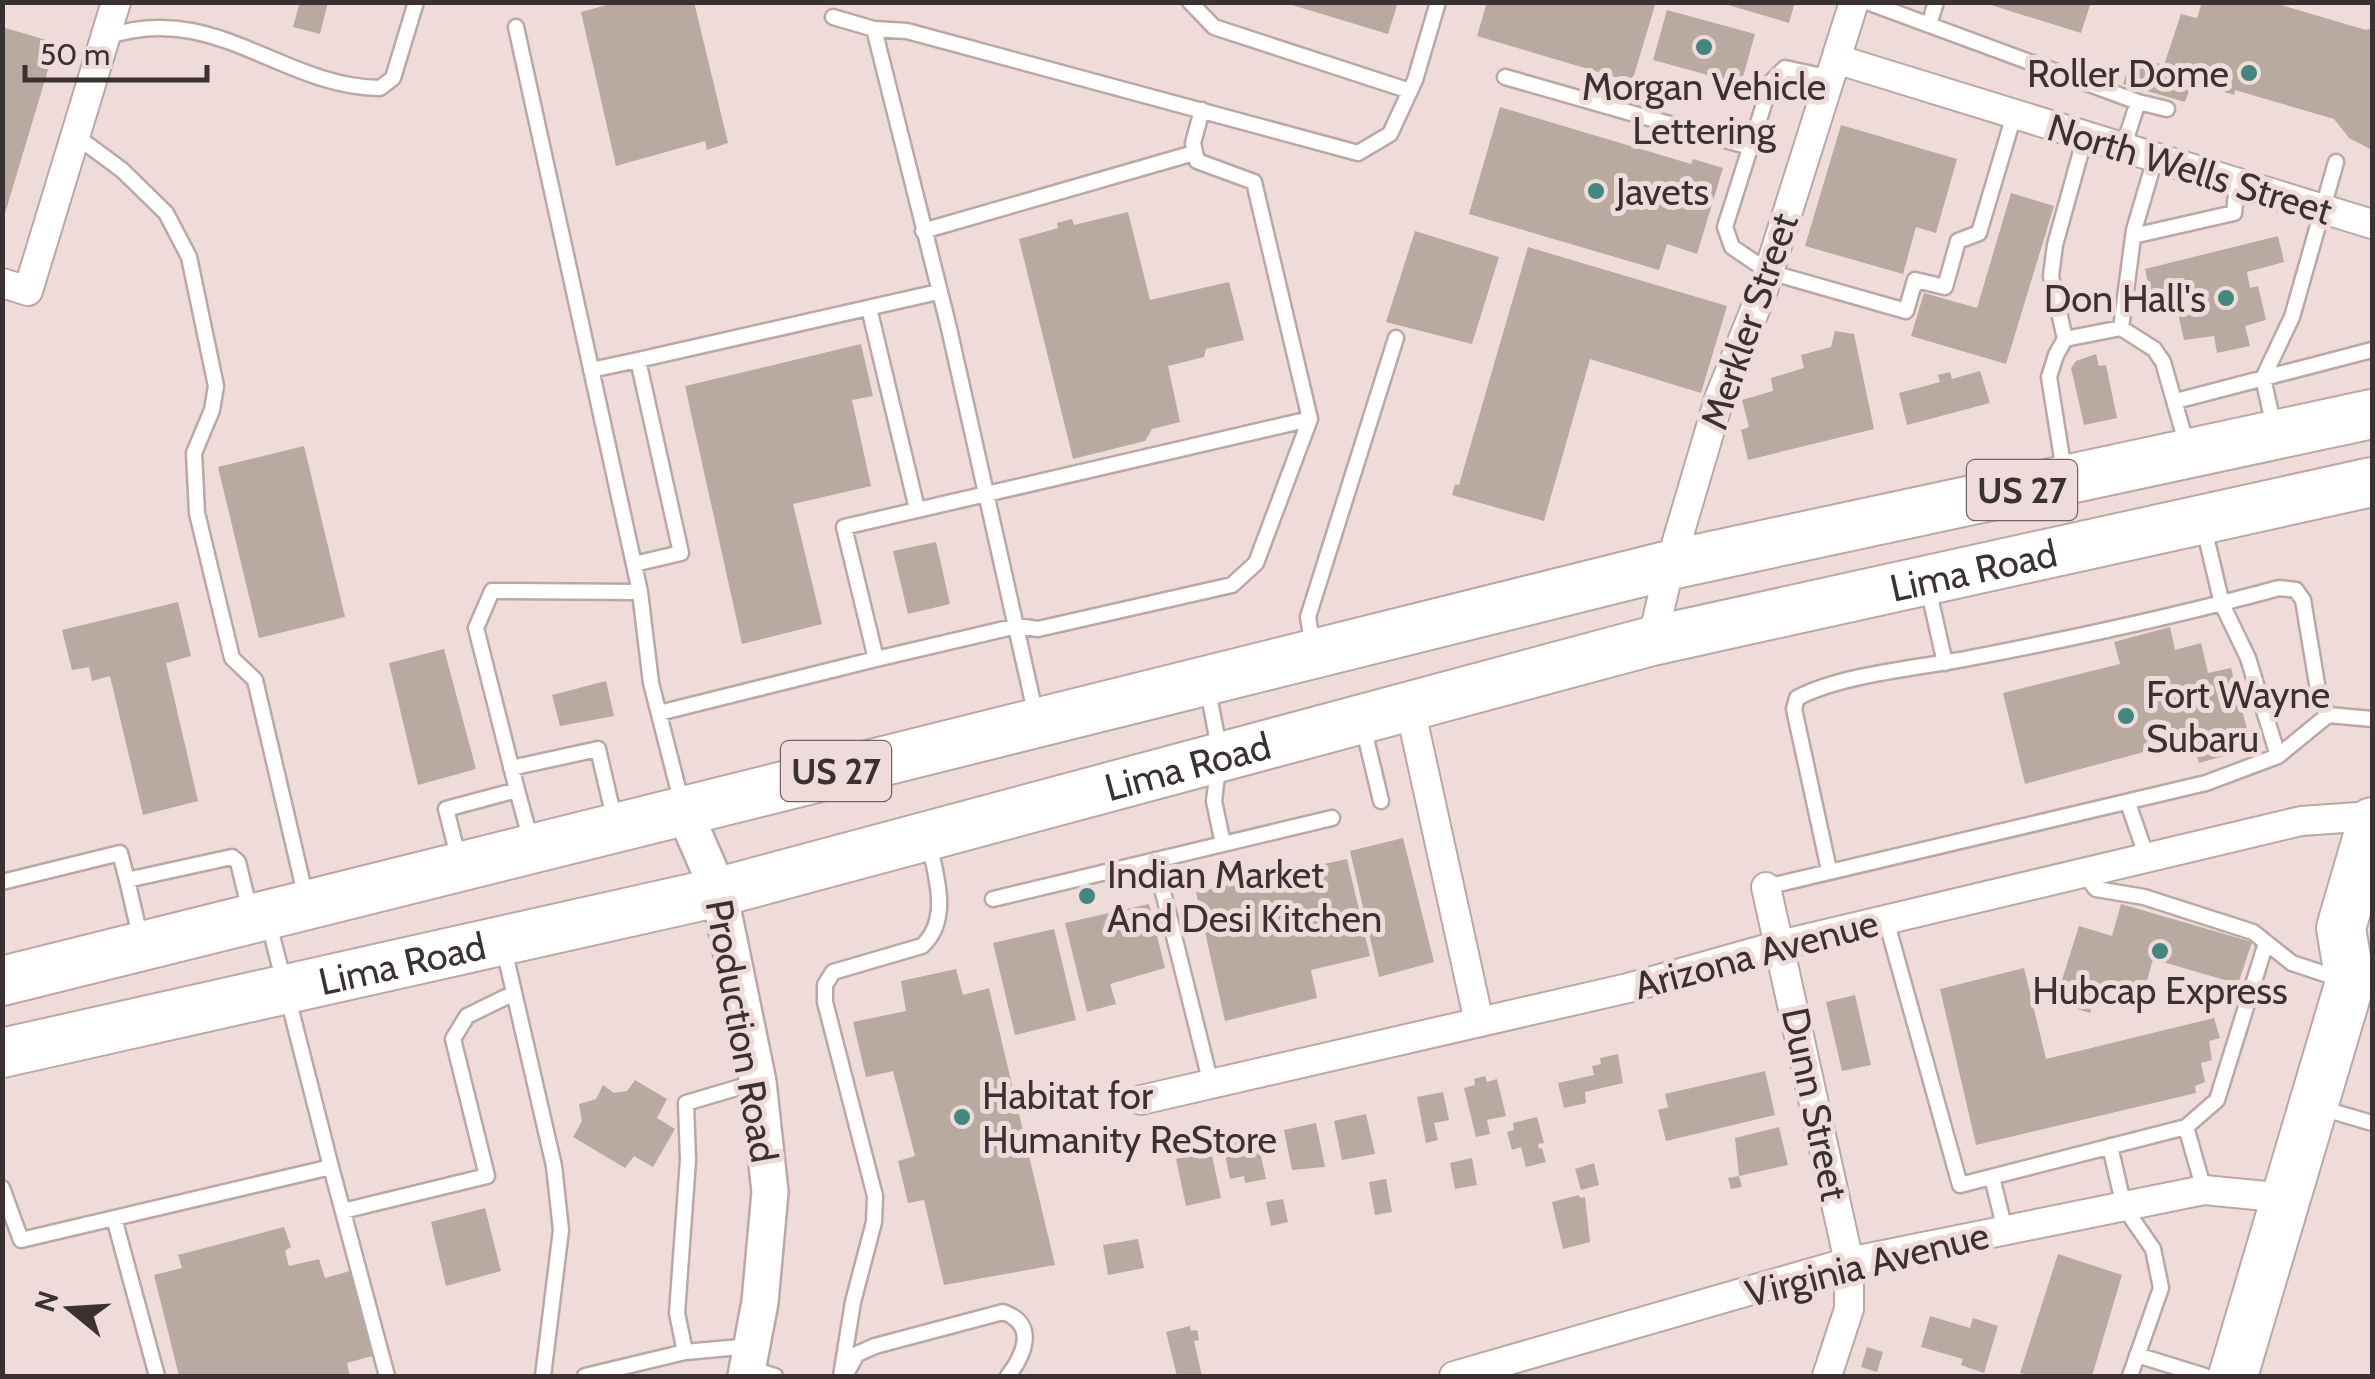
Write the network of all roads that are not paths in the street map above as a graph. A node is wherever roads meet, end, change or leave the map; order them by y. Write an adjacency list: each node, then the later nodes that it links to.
1 (116, 2): 12 (street)
2 (416, 2): 12 (lane)
3 (1190, 2): 15 (lane)
4 (1438, 2): 15 (lane)
5 (1854, 2): 13 (street, Merkler Street)
6 (1867, 2): 9 (lane)
7 (1936, 2): 9 (lane)
8 (833, 17): 11 (lane)
9 (1929, 25): 16 (lane)
10 (516, 28): 41 (lane)
11 (874, 29): 18 (lane); 30 (lane)
12 (106, 38): 20 (street)
13 (1834, 68): 19 (street, North Wells Street); 22 (lane); 32 (street, Merkler Street)
14 (1505, 78): 22 (lane)
15 (1410, 92): 18 (lane)
16 (2138, 102): 17 (lane); 23 (lane)
17 (2167, 108)
18 (1202, 110): 24 (lane)
19 (2014, 115): 21 (street, North Wells Street); 32 (lane)
20 (76, 136): 33 (street); 95 (lane)
21 (2085, 137): 23 (street, North Wells Street); 38 (lane)
22 (1750, 147): 32 (lane)
23 (2122, 149): 25 (street, North Wells Street)
24 (1194, 153): 30 (lane); 45 (lane)
25 (2154, 159): 27 (street, North Wells Street); 31 (lane)
26 (2336, 162): 28 (lane)
27 (2237, 184): 28 (street, North Wells Street); 31 (lane)
28 (2322, 209): 29 (street, North Wells Street); 42 (lane)
29 (2372, 224)
30 (922, 232): 34 (lane)
31 (2134, 236): 36 (lane)
32 (1769, 272): 56 (street, Merkler Street)
33 (15, 286)
34 (938, 292): 35 (lane); 50 (lane)
35 (869, 308): 40 (lane); 53 (lane)
36 (2120, 328): 38 (lane); 43 (lane)
37 (1396, 338): 62 (lane)
38 (2066, 339): 48 (lane)
39 (2372, 350): 42 (lane)
40 (638, 360): 41 (lane); 55 (lane)
41 (591, 370): 55 (lane)
42 (2263, 378): 43 (lane); 46 (lane)
43 (2176, 401): 47 (lane)
44 (2372, 414): 46 (highway, Lima Road / US 27)
45 (1310, 419): 50 (lane); 60 (lane)
46 (2276, 436): 47 (highway, Lima Road / US 27)
47 (2189, 454): 48 (highway, Lima Road / US 27)
48 (2066, 480): 56 (highway, Lima Road / US 27)
49 (2372, 482): 51 (highway, Lima Road / US 27)
50 (986, 493): 53 (lane); 60 (lane)
51 (2295, 498): 52 (highway); 54 (highway, Lima Road / US 27)
52 (2372, 506)
53 (916, 509): 63 (lane)
54 (2202, 520): 57 (highway, Lima Road / US 27); 59 (lane)
55 (634, 564): 58 (lane)
56 (1670, 565): 61 (street, Merkler Street); 62 (highway, Lima Road / US 27)
57 (1927, 582): 61 (highway, Lima Road / US 27); 64 (lane)
58 (640, 592): 67 (lane); 74 (lane)
59 (2222, 604): 64 (lane); 68 (lane); 72 (lane)
60 (1017, 626): 63 (lane); 71 (lane)
61 (1652, 642): 66 (highway, Lima Road / US 27)
62 (1314, 653): 65 (highway, Lima Road / US 27)
63 (876, 660): 67 (lane)
64 (1946, 663): 88 (lane)
65 (1206, 680): 71 (highway, Lima Road / US 27); 73 (lane)
66 (1410, 708): 70 (highway, Lima Road / US 27); 105 (street)
67 (659, 713): 78 (lane)
68 (2328, 715): 69 (lane); 72 (lane)
69 (2372, 719)
70 (1362, 721): 73 (highway, Lima Road / US 27); 76 (lane)
71 (1037, 722): 78 (highway, Lima Road / US 27)
72 (2278, 756): 77 (lane)
73 (1221, 758): 82 (highway, Lima Road / US 27); 83 (lane)
74 (511, 768): 75 (lane); 81 (lane)
75 (516, 790): 84 (lane); 87 (lane)
76 (1381, 801)
77 (2128, 802): 85 (lane); 88 (lane)
78 (683, 810): 81 (highway, Lima Road / US 27); 93 (street, Production Road)
79 (1332, 818): 83 (lane)
80 (2372, 819): 85 (street, Arizona Avenue); 101 (highway)
81 (616, 826): 84 (highway, Lima Road / US 27)
82 (927, 836): 93 (highway, Lima Road / US 27); 131 (lane)
83 (1223, 844): 86 (lane)
84 (533, 847): 87 (highway, Lima Road / US 27)
85 (2147, 858): 89 (street, Arizona Avenue)
86 (1155, 860): 94 (lane); 108 (lane)
87 (460, 866): 95 (highway, Lima Road / US 27)
88 (1829, 870): 92 (lane)
89 (2084, 873): 96 (street, Arizona Avenue); 98 (lane)
90 (127, 880): 91 (lane); 95 (lane); 100 (lane)
91 (2, 882)
92 (1766, 887): 99 (street, Dunn Street)
93 (719, 892): 97 (highway, Lima Road / US 27); 107 (street, Production Road)
94 (993, 900)
95 (275, 912): 100 (highway, Lima Road / US 27); 103 (lane)
96 (1886, 920): 99 (street, Arizona Avenue); 115 (lane)
97 (502, 940): 103 (highway, Lima Road / US 27); 104 (lane)
98 (2266, 943): 101 (lane); 112 (lane)
99 (1780, 945): 105 (street, Arizona Avenue); 123 (street, Dunn Street)
100 (142, 946): 102 (highway, Lima Road / US 27)
101 (2361, 973): 110 (highway)
102 (2, 981)
103 (286, 989): 106 (highway, Lima Road / US 27); 114 (lane)
104 (514, 993): 120 (lane); 129 (lane)
105 (1479, 1022): 108 (street, Arizona Avenue)
106 (2, 1053)
107 (758, 1082): 124 (lane); 126 (street, Production Road)
108 (1211, 1084): 109 (street, Arizona Avenue)
109 (1141, 1100)
110 (2314, 1106): 111 (lane); 118 (highway)
111 (2372, 1123)
112 (2186, 1126): 113 (lane); 117 (lane)
113 (2110, 1146): 115 (lane); 119 (lane)
114 (331, 1167): 120 (lane); 121 (lane)
115 (1992, 1177): 122 (lane)
116 (2, 1188): 121 (lane)
117 (2204, 1190): 118 (street, Virginia Avenue); 119 (street, Virginia Avenue)
118 (2286, 1198): 137 (highway)
119 (2124, 1207): 122 (street, Virginia Avenue); 125 (lane)
120 (343, 1211): 128 (lane)
121 (114, 1218): 127 (lane)
122 (2004, 1230): 123 (street, Virginia Avenue)
123 (1849, 1262): 133 (street, Virginia Avenue); 134 (street, Dunn Street)
124 (685, 1352): 126 (lane); 130 (lane)
125 (2137, 1354): 135 (lane); 136 (lane)
126 (756, 1367)
127 (158, 1376)
128 (386, 1376)
129 (543, 1376)
130 (585, 1376)
131 (843, 1376): 132 (lane)
132 (1008, 1376)
133 (1454, 1376)
134 (1827, 1376)
135 (2130, 1376)
136 (2205, 1376)
137 (2233, 1376)

